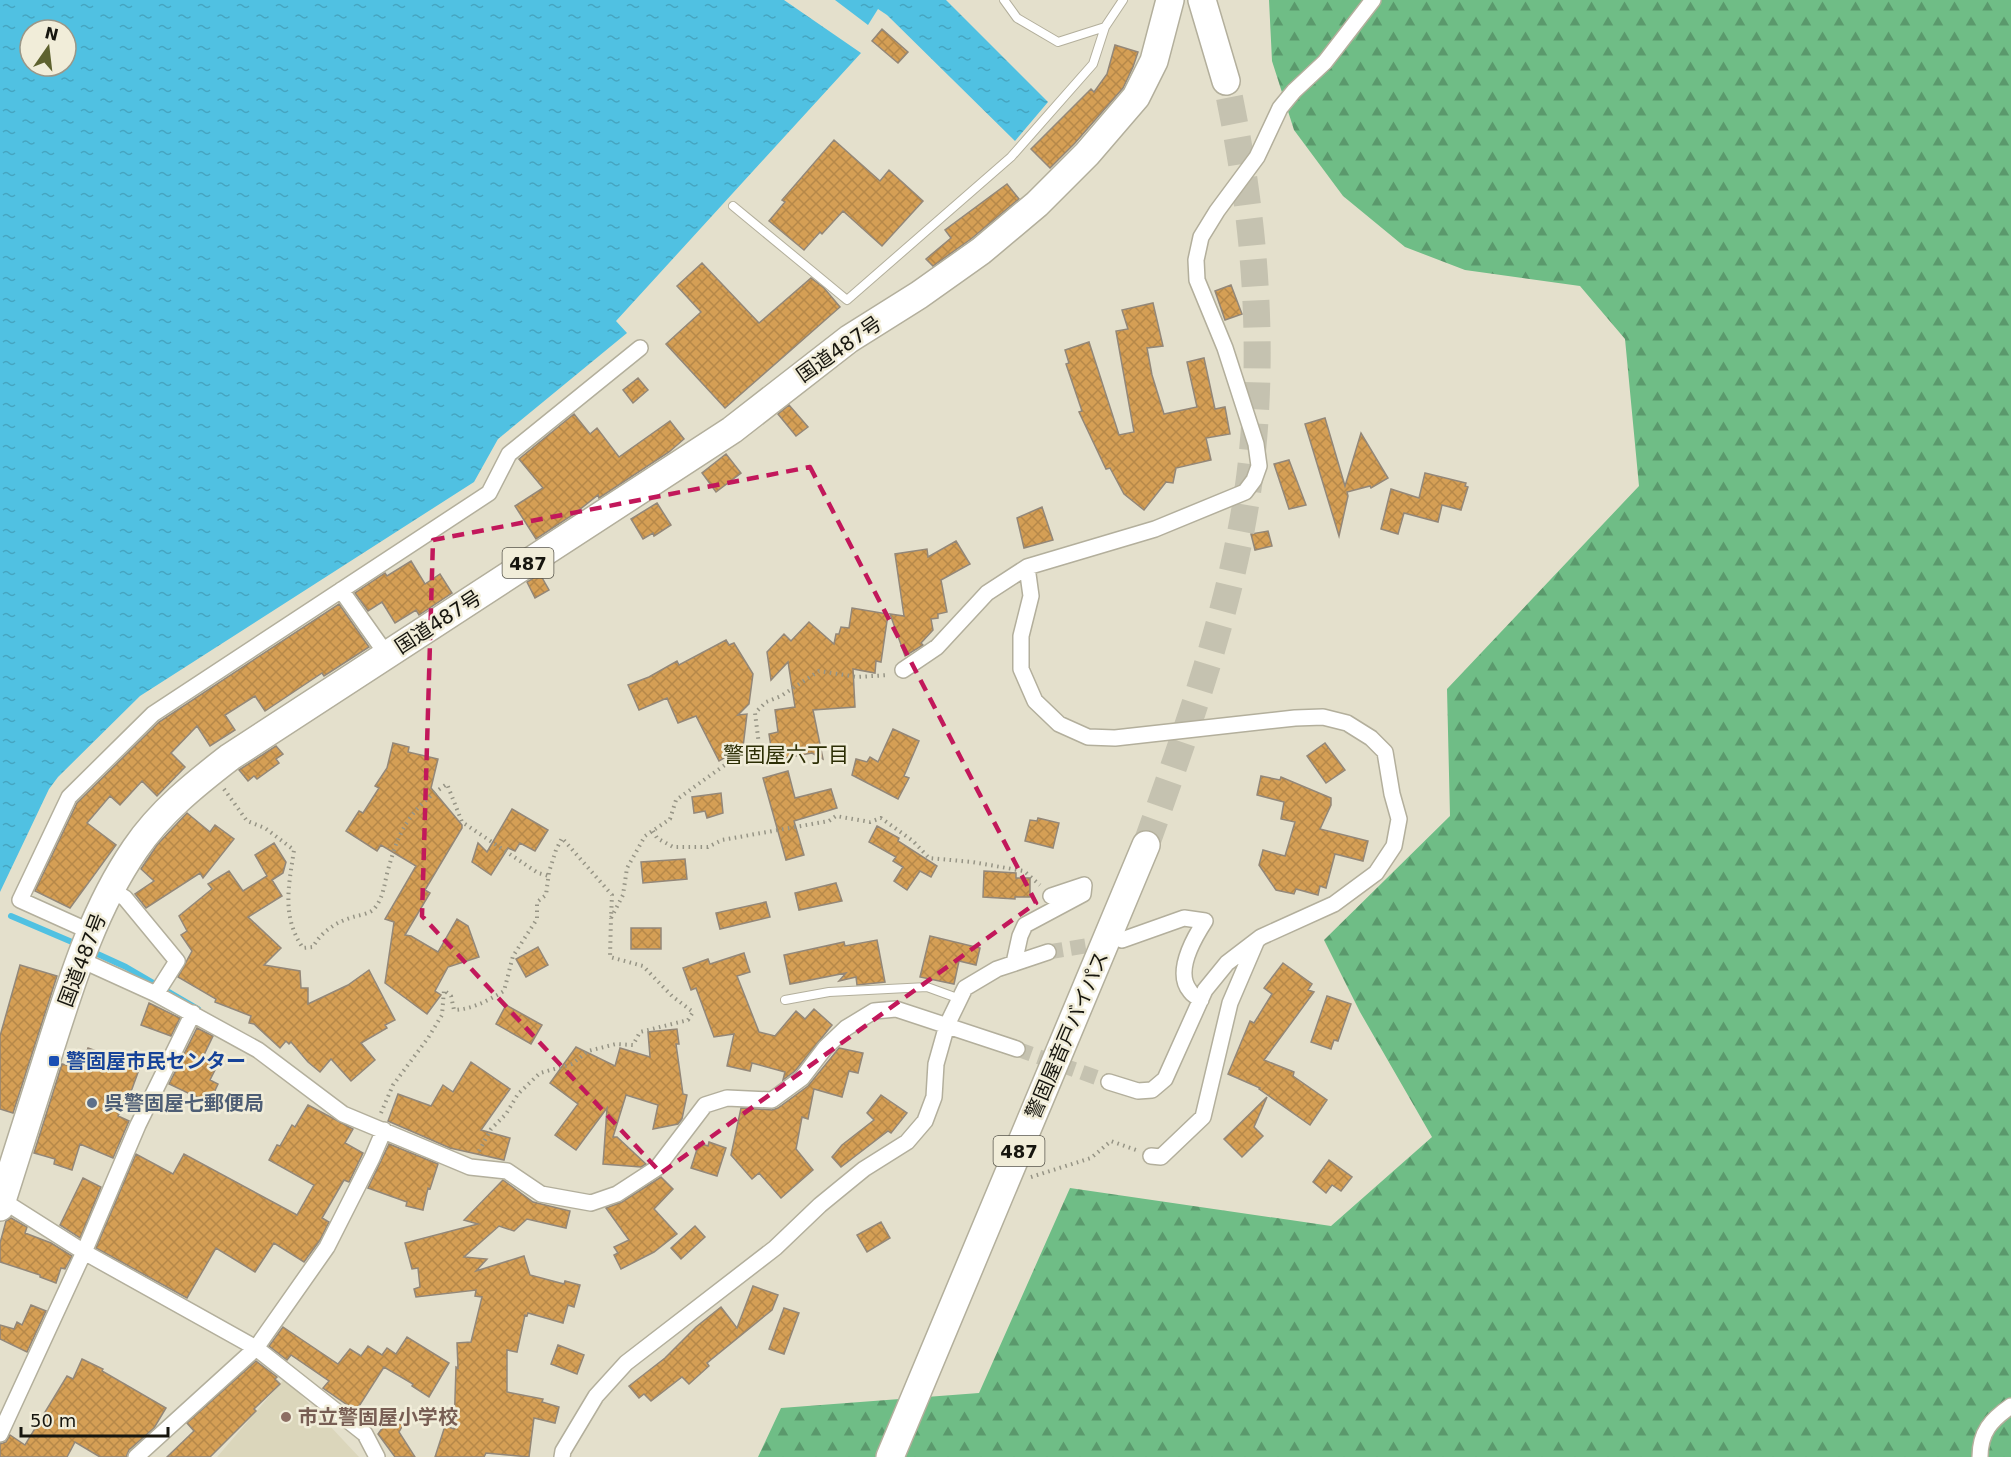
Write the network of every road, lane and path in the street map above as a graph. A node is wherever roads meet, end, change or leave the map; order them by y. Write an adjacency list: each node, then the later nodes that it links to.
1 (1004, 0): 6 (lane)
2 (1122, 0): 6 (lane)
3 (1170, 0): 12 (highway, 国道487号 / 487)
4 (1373, 0): 10 (street)
5 (1206, 10): 7 (highway)
6 (1105, 27): 8 (lane)
7 (1226, 81)
8 (733, 206)
9 (640, 348): 11 (street)
10 (1027, 567): 13 (street); 23 (street)
11 (341, 590): 12 (street); 21 (street)
12 (387, 655): 14 (highway, 国道487号 / 487)
13 (903, 670): 15 (path)
14 (208, 774): 17 (path); 18 (highway, 国道487号 / 487)
15 (653, 831): 19 (path); 20 (path)
16 (1146, 845): 38 (highway, 警固屋音戸バイパス / 487)
17 (549, 876): 20 (path); 35 (path)
18 (110, 889): 21 (highway, 国道487号 / 487); 27 (street)
19 (1052, 896): 26 (street)
20 (611, 918): 37 (path)
21 (91, 932): 25 (highway, 国道487号 / 487)
22 (1122, 940): 30 (street)
23 (1257, 940): 30 (street); 36 (street)
24 (1048, 952): 26 (street)
25 (79, 958): 27 (street); 39 (highway, 国道487号 / 487)
26 (1014, 963): 28 (street)
27 (156, 994): 31 (street)
28 (960, 999): 29 (lane); 32 (street)
29 (785, 1000)
30 (1201, 1000): 34 (street)
31 (193, 1013): 35 (street); 40 (street)
32 (947, 1025): 33 (street); 37 (street); 46 (street)
33 (1017, 1049)
34 (1108, 1082)
35 (379, 1129): 37 (street); 41 (street)
36 (1151, 1155): 38 (path)
37 (470, 1167)
38 (1011, 1168): 47 (highway, 警固屋音戸バイパス / 487)
39 (1, 1204): 40 (street)
40 (84, 1252): 41 (street); 43 (street)
41 (256, 1348): 44 (street); 45 (street)
42 (2011, 1406): 48 (street)
43 (0, 1434)
44 (136, 1457)
45 (377, 1457)
46 (562, 1457)
47 (890, 1457)
48 (1980, 1457)

